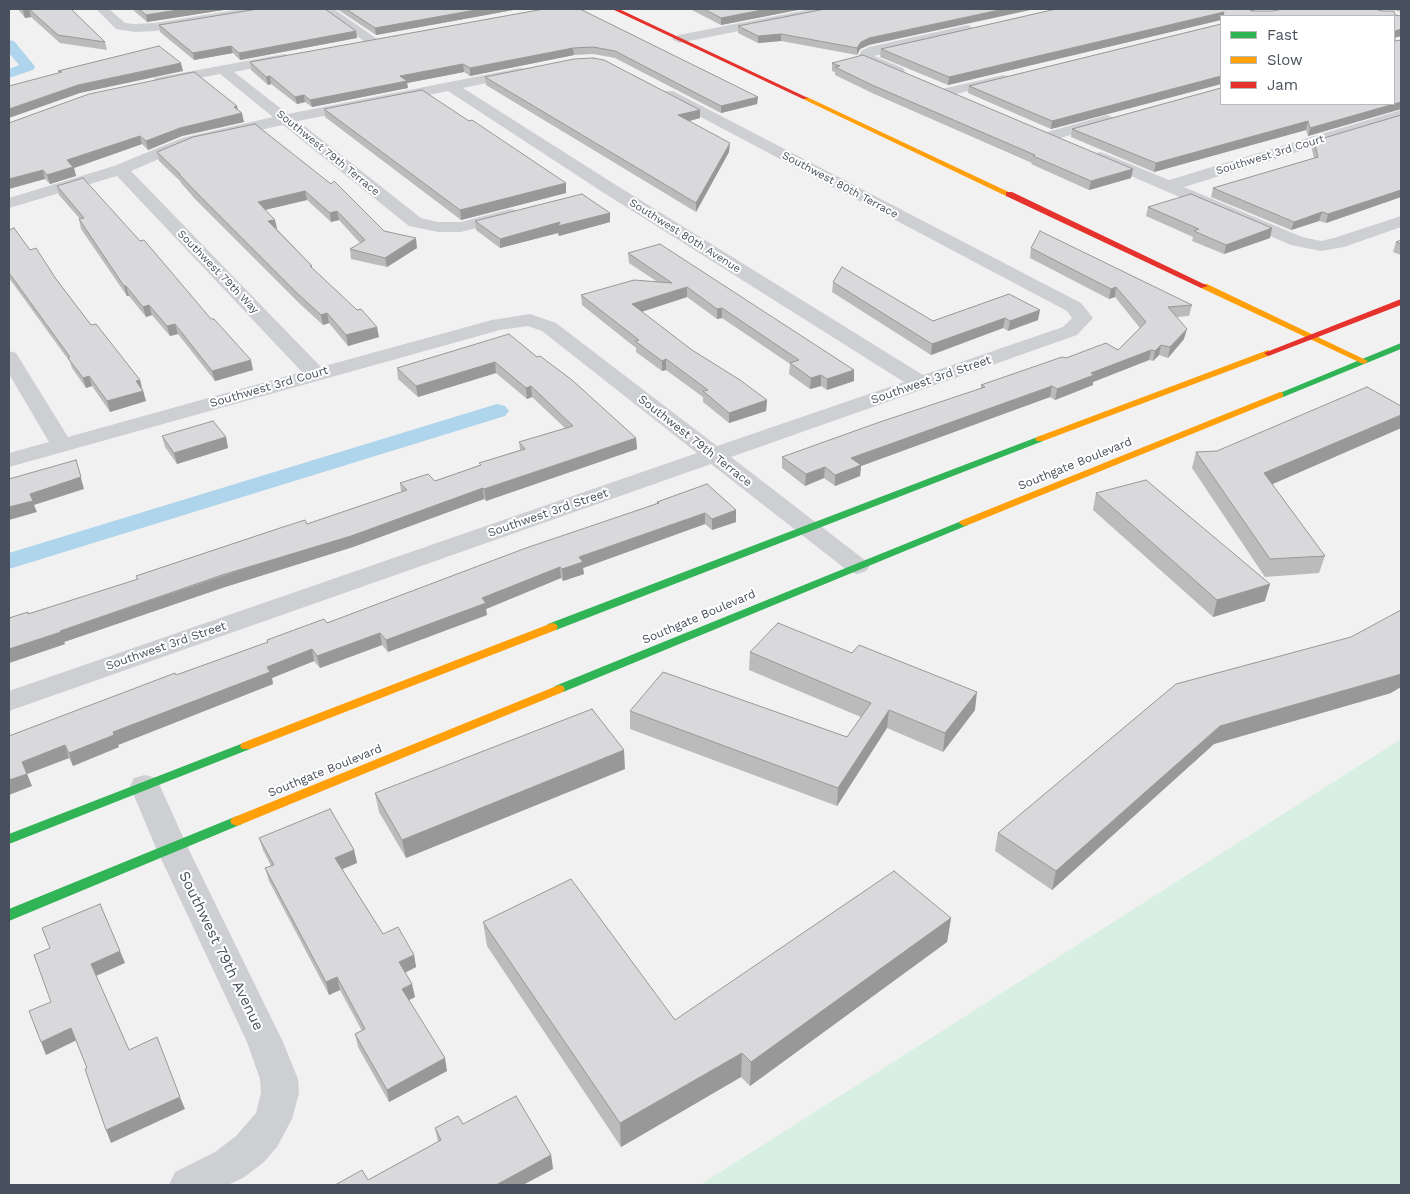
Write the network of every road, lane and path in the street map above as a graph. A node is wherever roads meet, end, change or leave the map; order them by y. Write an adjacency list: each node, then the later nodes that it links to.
1 (102, 9): 2 (street)
2 (263, 9)
3 (326, 9): 10 (street)
4 (615, 9): 7 (main road)
5 (828, 9): 8 (street)
6 (981, 26): 15 (street)
7 (682, 33): 8 (street); 39 (main road)
8 (701, 34): 9 (main road)
9 (719, 43)
10 (354, 44)
11 (298, 55): 13 (street)
12 (536, 68): 18 (street)
13 (222, 69): 16 (street); 24 (street, Southwest 79th Terrace)
14 (1014, 76): 20 (street)
15 (911, 77)
16 (149, 83)
17 (929, 85): 20 (street)
18 (450, 86): 24 (street); 29 (street, Southwest 80th Avenue)
19 (652, 86): 35 (street, Southwest 80th Terrace)
20 (947, 92): 21 (street)
21 (973, 103)
22 (1126, 115): 26 (street)
23 (1401, 115): 28 (street, Southwest 3rd Court)
24 (286, 119): 27 (street); 32 (street, Southwest 79th Terrace)
25 (1033, 128): 26 (street)
26 (1050, 136): 28 (street)
27 (120, 170): 31 (street); 46 (street, Southwest 79th Way)
28 (1168, 186): 33 (street)
29 (610, 189): 30 (street); 47 (street, Southwest 80th Avenue)
30 (592, 194)
31 (9, 203)
32 (526, 210)
33 (1401, 221)
34 (1401, 302): 38 (main road)
35 (1083, 318): 47 (street, Southwest 3rd Street)
36 (1317, 319): 38 (main road)
37 (530, 320): 46 (street, Southwest 3rd Court); 49 (street, Southwest 79th Terrace)
38 (1335, 327): 39 (main road); 40 (main road)
39 (1311, 336): 45 (main road); 51 (main road)
40 (1352, 336)
41 (1369, 344): 43 (main road)
42 (1401, 346): 43 (main road, Southgate Boulevard)
43 (1387, 352): 45 (main road, Southgate Boulevard)
44 (9, 357): 48 (street)
45 (1364, 362): 52 (main road, Southgate Boulevard)
46 (316, 374): 48 (street, Southwest 3rd Court)
47 (921, 383): 49 (street, Southwest 3rd Street)
48 (62, 445): 50 (street, Southwest 3rd Court)
49 (713, 456): 51 (street, Southwest 79th Terrace); 53 (street, Southwest 3rd Street)
50 (9, 460)
51 (808, 528): 52 (street, Southwest 79th Terrace); 54 (main road)
52 (858, 566): 56 (main road, Southgate Boulevard)
53 (9, 701)
54 (145, 786): 55 (main road); 56 (street, Southwest 79th Avenue)
55 (9, 839)
56 (172, 848): 57 (main road, Southgate Boulevard); 58 (street, Southwest 79th Avenue)
57 (9, 915)
58 (189, 1185)

